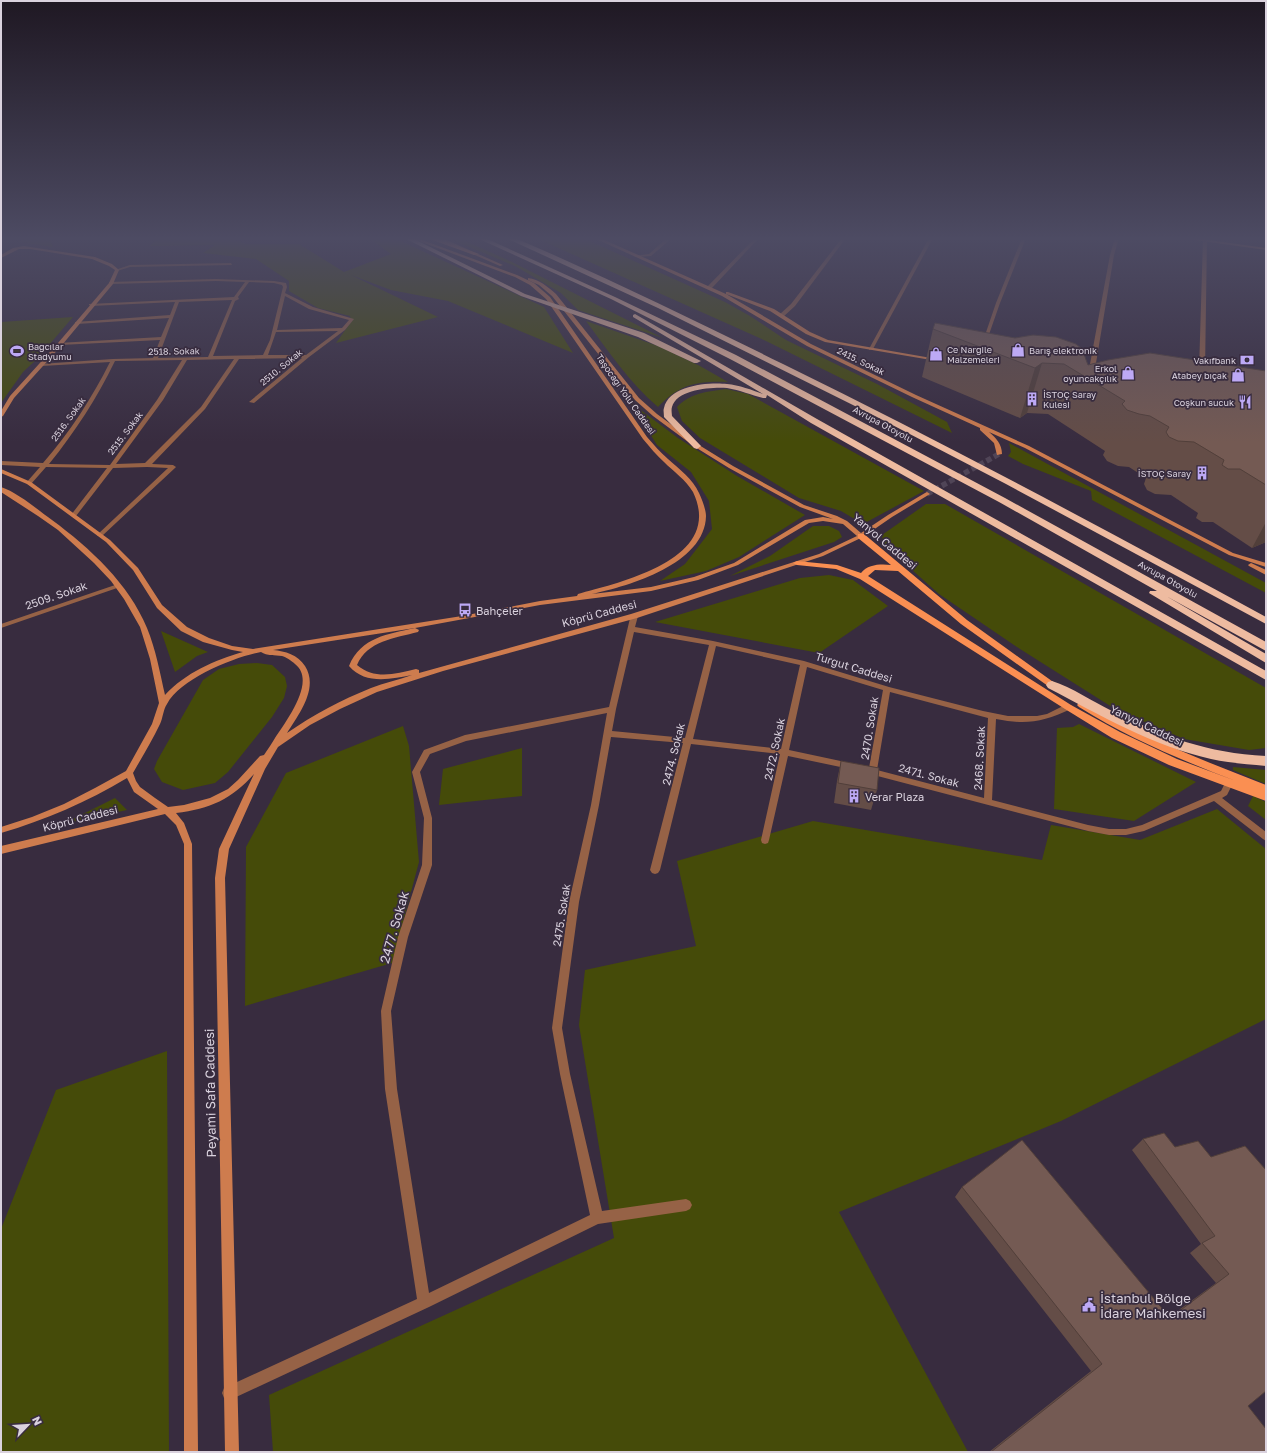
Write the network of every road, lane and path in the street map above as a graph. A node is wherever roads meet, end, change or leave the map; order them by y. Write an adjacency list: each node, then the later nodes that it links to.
1 (90, 306): 21 (main road)
2 (176, 306): 19 (street)
3 (231, 306): 30 (street)
4 (280, 306): 23 (street)
5 (307, 306): 22 (street)
6 (553, 306): 65 (main road, Taşocağı Yolu Caddesi)
7 (556, 306): 39 (highway)
8 (563, 306): 44 (main road, Yanyol Caddesi)
9 (619, 306): 43 (highway)
10 (629, 306): 73 (highway, Avrupa Otoyolu)
11 (657, 306): 68 (highway, Avrupa Otoyolu)
12 (743, 306): 42 (main road, 2415. Sokak)
13 (762, 306): 20 (main road)
14 (792, 306): 20 (street)
15 (894, 306): 26 (street)
16 (997, 306): 27 (street)
17 (1103, 306): 38 (street)
18 (1204, 306): 37 (street)
19 (172, 316): 21 (street); 24 (street)
20 (781, 316): 26 (main road)
21 (77, 323): 25 (main road)
22 (343, 329): 23 (street); 28 (street, 2510. Sokak)
23 (274, 331): 29 (street)
24 (162, 338): 25 (street); 32 (street)
25 (60, 344): 36 (main road)
26 (871, 349): 35 (main road)
27 (982, 351)
28 (307, 356): 29 (street, 2518. Sokak); 40 (street, 2510. Sokak)
29 (265, 357): 31 (street, 2518. Sokak)
30 (210, 358): 31 (street, 2518. Sokak); 33 (street, 2518. Sokak)
31 (237, 358): 47 (street)
32 (155, 359): 33 (street, 2518. Sokak); 34 (street, 2518. Sokak)
33 (185, 359): 49 (street, 2515. Sokak)
34 (113, 360): 36 (street, 2518. Sokak); 48 (street, 2516. Sokak)
35 (946, 362)
36 (42, 365): 41 (main road)
37 (1202, 380)
38 (1090, 381)
39 (771, 400): 43 (highway); 44 (highway)
40 (252, 402)
41 (1, 415)
42 (970, 420): 45 (main road); 58 (main road)
43 (814, 421): 76 (highway)
44 (697, 446): 55 (main road, Yanyol Caddesi)
45 (999, 454)
46 (1, 463): 48 (street)
47 (147, 465): 49 (street); 56 (street)
48 (44, 466): 49 (street); 51 (street, 2516. Sokak)
49 (110, 467): 54 (street, 2515. Sokak)
50 (1, 471): 51 (main road)
51 (28, 483): 54 (main road)
52 (1, 489): 64 (main road)
53 (927, 494): 57 (main road, Köprü Caddesi)
54 (74, 515): 56 (main road)
55 (845, 522): 57 (main road, Yanyol Caddesi); 65 (main road, Köprü Caddesi)
56 (100, 535): 72 (main road)
57 (861, 536): 59 (main road, Köprü Caddesi); 61 (main road, Yanyol Caddesi)
58 (1231, 554): 60 (main road); 62 (main road)
59 (797, 563): 63 (main road); 66 (main road, Köprü Caddesi)
60 (1266, 565)
61 (900, 569): 63 (main road); 77 (main road, Yanyol Caddesi)
62 (1266, 573)
63 (863, 578): 80 (main road)
64 (118, 586): 69 (street, 2509. Sokak); 79 (main road)
65 (540, 603): 67 (main road, Köprü Caddesi)
66 (634, 616): 70 (street, 2475. Sokak); 75 (main road, Köprü Caddesi)
67 (462, 618): 72 (main road, Köprü Caddesi); 75 (main road)
68 (1266, 621)
69 (1, 626)
70 (631, 629): 71 (street, Turgut Caddesi); 81 (street, 2475. Sokak)
71 (713, 643): 74 (street, Turgut Caddesi); 84 (street, 2474. Sokak)
72 (254, 651): 79 (main road); 85 (main road)
73 (1264, 653)
74 (804, 662): 78 (street, Turgut Caddesi); 86 (street, 2472. Sokak)
75 (440, 668): 85 (main road, Köprü Caddesi)
76 (1266, 676)
77 (1052, 685): 87 (highway); 91 (main road, Yanyol Caddesi)
78 (887, 689): 82 (street, Turgut Caddesi); 88 (street, 2470. Sokak)
79 (162, 703): 89 (main road)
80 (1068, 707): 82 (street, Turgut Caddesi); 90 (main road)
81 (612, 709): 83 (street, 2475. Sokak); 103 (street, 2477. Sokak)
82 (992, 716): 94 (street, 2468. Sokak)
83 (608, 734): 84 (street, 2471. Sokak); 102 (street, 2475. Sokak)
84 (688, 741): 86 (street, 2471. Sokak); 100 (street, 2474. Sokak)
85 (275, 745): 95 (main road, Köprü Caddesi); 104 (main road, Peyami Safa Caddesi)
86 (784, 752): 88 (street, 2471. Sokak); 98 (street, 2472. Sokak)
87 (1266, 761)
88 (873, 771): 94 (street, 2471. Sokak)
89 (129, 773): 95 (main road, Peyami Safa Caddesi); 96 (main road, Köprü Caddesi)
90 (1229, 783): 92 (street, 2471. Sokak); 93 (main road)
91 (1266, 789)
92 (1216, 797): 94 (street, 2471. Sokak); 97 (street)
93 (1266, 797)
94 (988, 802)
95 (166, 810): 99 (main road, Köprü Caddesi); 105 (main road, Peyami Safa Caddesi)
96 (1, 830)
97 (1266, 837)
98 (765, 840)
99 (1, 850)
100 (655, 870)
101 (686, 1205): 102 (street)
102 (597, 1218): 103 (street)
103 (424, 1302): 104 (street)
104 (229, 1393): 106 (main road, Peyami Safa Caddesi)
105 (191, 1452)
106 (232, 1452)

